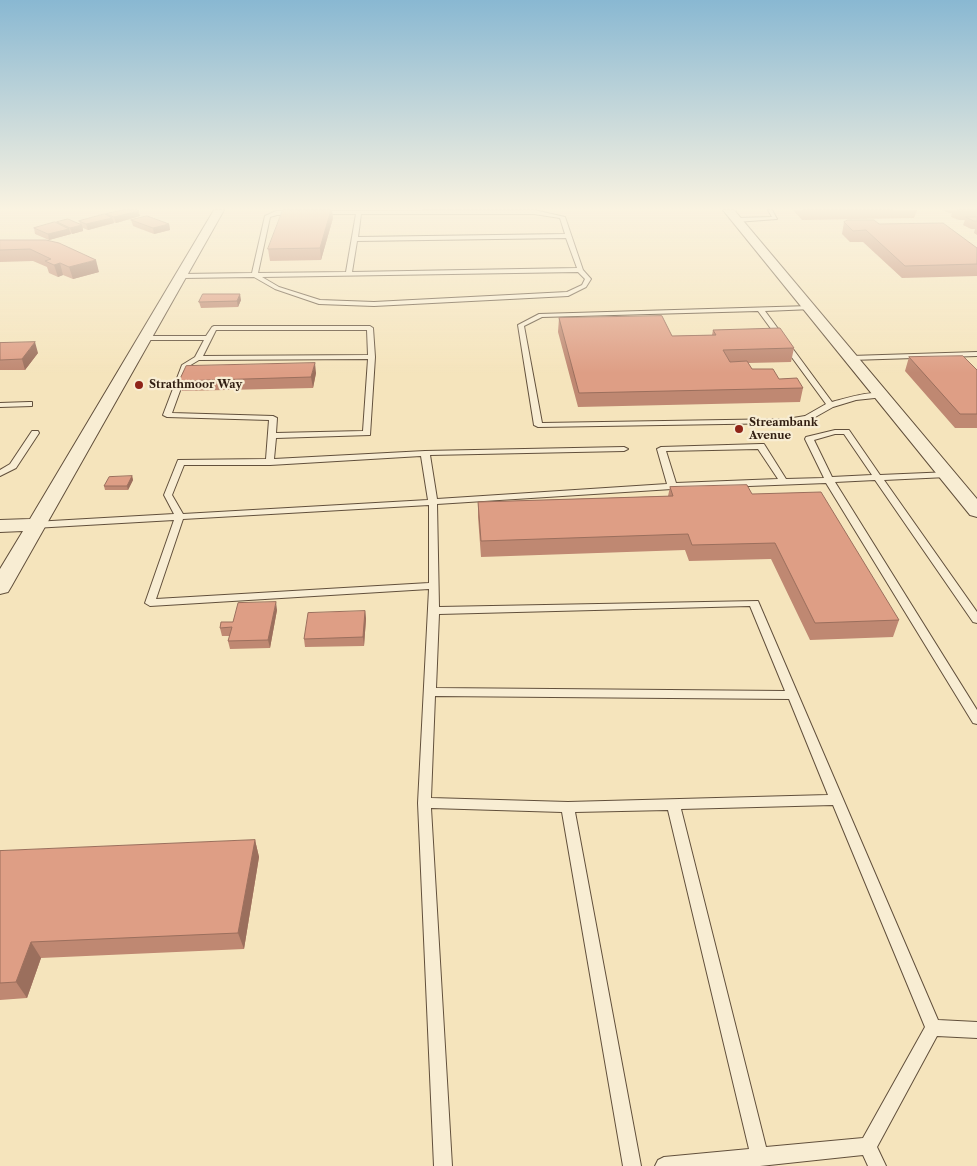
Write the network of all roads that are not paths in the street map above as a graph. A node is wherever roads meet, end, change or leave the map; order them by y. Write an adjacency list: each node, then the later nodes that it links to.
1 (188, 264): 9 (street)
2 (257, 264): 8 (lane)
3 (351, 264): 7 (lane)
4 (578, 264): 6 (lane)
5 (773, 264): 10 (street)
6 (580, 270): 7 (lane); 8 (lane)
7 (349, 274): 8 (lane)
8 (255, 275): 9 (lane)
9 (182, 276): 12 (street)
10 (810, 308): 11 (lane); 17 (street)
11 (760, 309): 22 (lane); 22 (lane)
12 (145, 338): 13 (lane); 37 (street)
13 (208, 338): 15 (lane); 16 (lane)
14 (974, 354): 17 (lane); 18 (lane)
15 (372, 357): 16 (lane); 24 (lane)
16 (198, 358): 24 (lane)
17 (850, 358): 19 (street)
18 (977, 361)
19 (881, 395): 22 (lane); 29 (street)
20 (29, 404): 21 (lane)
21 (0, 405)
22 (830, 405)
23 (35, 433): 28 (lane)
24 (272, 436): 27 (lane)
25 (624, 449): 26 (lane)
26 (425, 453): 27 (lane); 34 (lane)
27 (270, 462): 36 (lane)
28 (0, 473)
29 (947, 474): 30 (lane); 35 (street)
30 (878, 477): 31 (lane); 31 (lane); 42 (lane)
31 (829, 480): 32 (lane); 45 (lane)
32 (783, 481): 33 (lane); 33 (lane)
33 (672, 486): 34 (lane)
34 (433, 502): 36 (lane); 39 (lane)
35 (977, 511)
36 (180, 516): 37 (lane); 39 (lane)
37 (34, 525): 38 (street); 40 (street)
38 (0, 526)
39 (434, 586): 41 (lane)
40 (0, 587)
41 (434, 611): 43 (lane); 44 (lane)
42 (977, 620)
43 (430, 692): 44 (lane); 47 (lane)
44 (793, 696): 46 (lane)
45 (977, 720)
46 (837, 800): 48 (lane); 50 (lane)
47 (424, 803): 49 (lane); 54 (lane)
48 (673, 804): 49 (lane); 53 (lane)
49 (568, 807): 55 (lane)
50 (933, 1028): 51 (lane); 52 (lane)
51 (977, 1030)
52 (868, 1146): 53 (lane); 57 (lane)
53 (760, 1156): 56 (lane)
54 (443, 1166)
55 (632, 1166)
56 (664, 1166)
57 (877, 1166)

